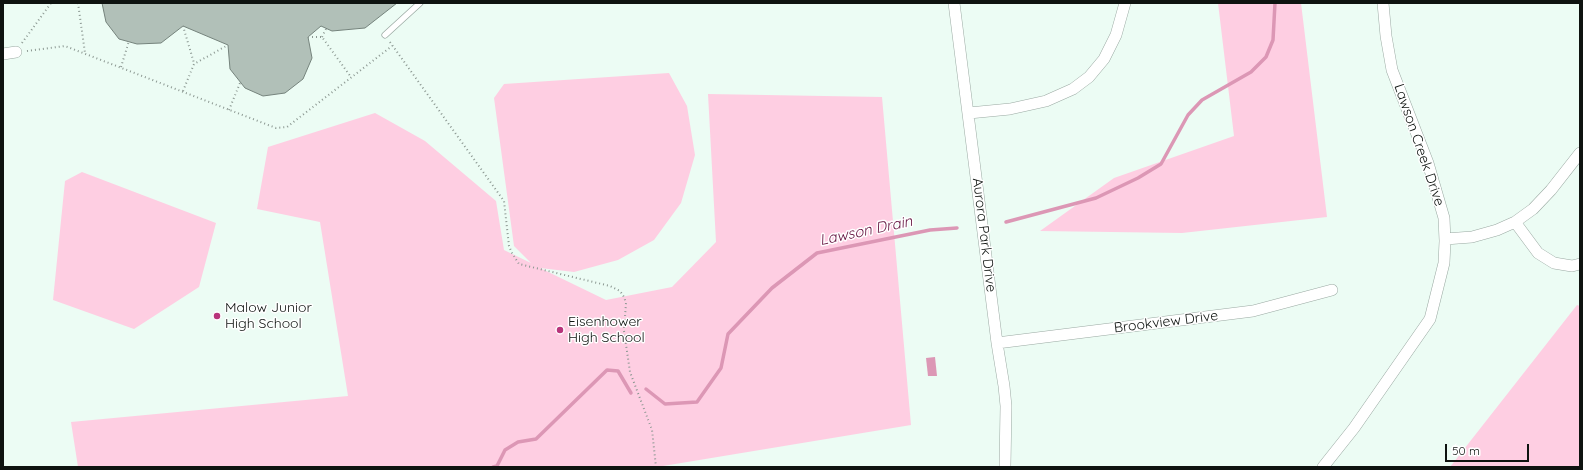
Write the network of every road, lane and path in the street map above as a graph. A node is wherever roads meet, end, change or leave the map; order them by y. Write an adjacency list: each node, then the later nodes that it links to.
1 (51, 3): 14 (path)
2 (78, 3): 16 (path)
3 (420, 3): 9 (lane)
4 (954, 3): 23 (street, Aurora Park Drive)
5 (1125, 3): 23 (street)
6 (1383, 3): 26 (street, Lawson Creek Drive)
7 (183, 26): 17 (path)
8 (326, 29): 11 (path)
9 (385, 35)
10 (308, 37): 11 (path)
11 (322, 37): 19 (path)
12 (129, 41): 18 (path)
13 (228, 45): 17 (path)
14 (16, 52): 15 (street); 16 (path)
15 (3, 54)
16 (85, 54): 18 (path)
17 (194, 64): 21 (path)
18 (120, 67): 21 (path)
19 (351, 77): 22 (path); 30 (path)
20 (240, 83): 22 (path)
21 (182, 92): 22 (path)
22 (229, 110)
23 (969, 113): 29 (street, Aurora Park Drive)
24 (1580, 153): 25 (street)
25 (1515, 222): 26 (street); 27 (street)
26 (1445, 239): 32 (street, Lawson Creek Drive)
27 (1580, 264)
28 (1332, 290): 29 (street, Brookview Drive)
29 (997, 343): 31 (street, Aurora Park Drive)
30 (656, 467)
31 (1005, 467)
32 (1323, 467)

